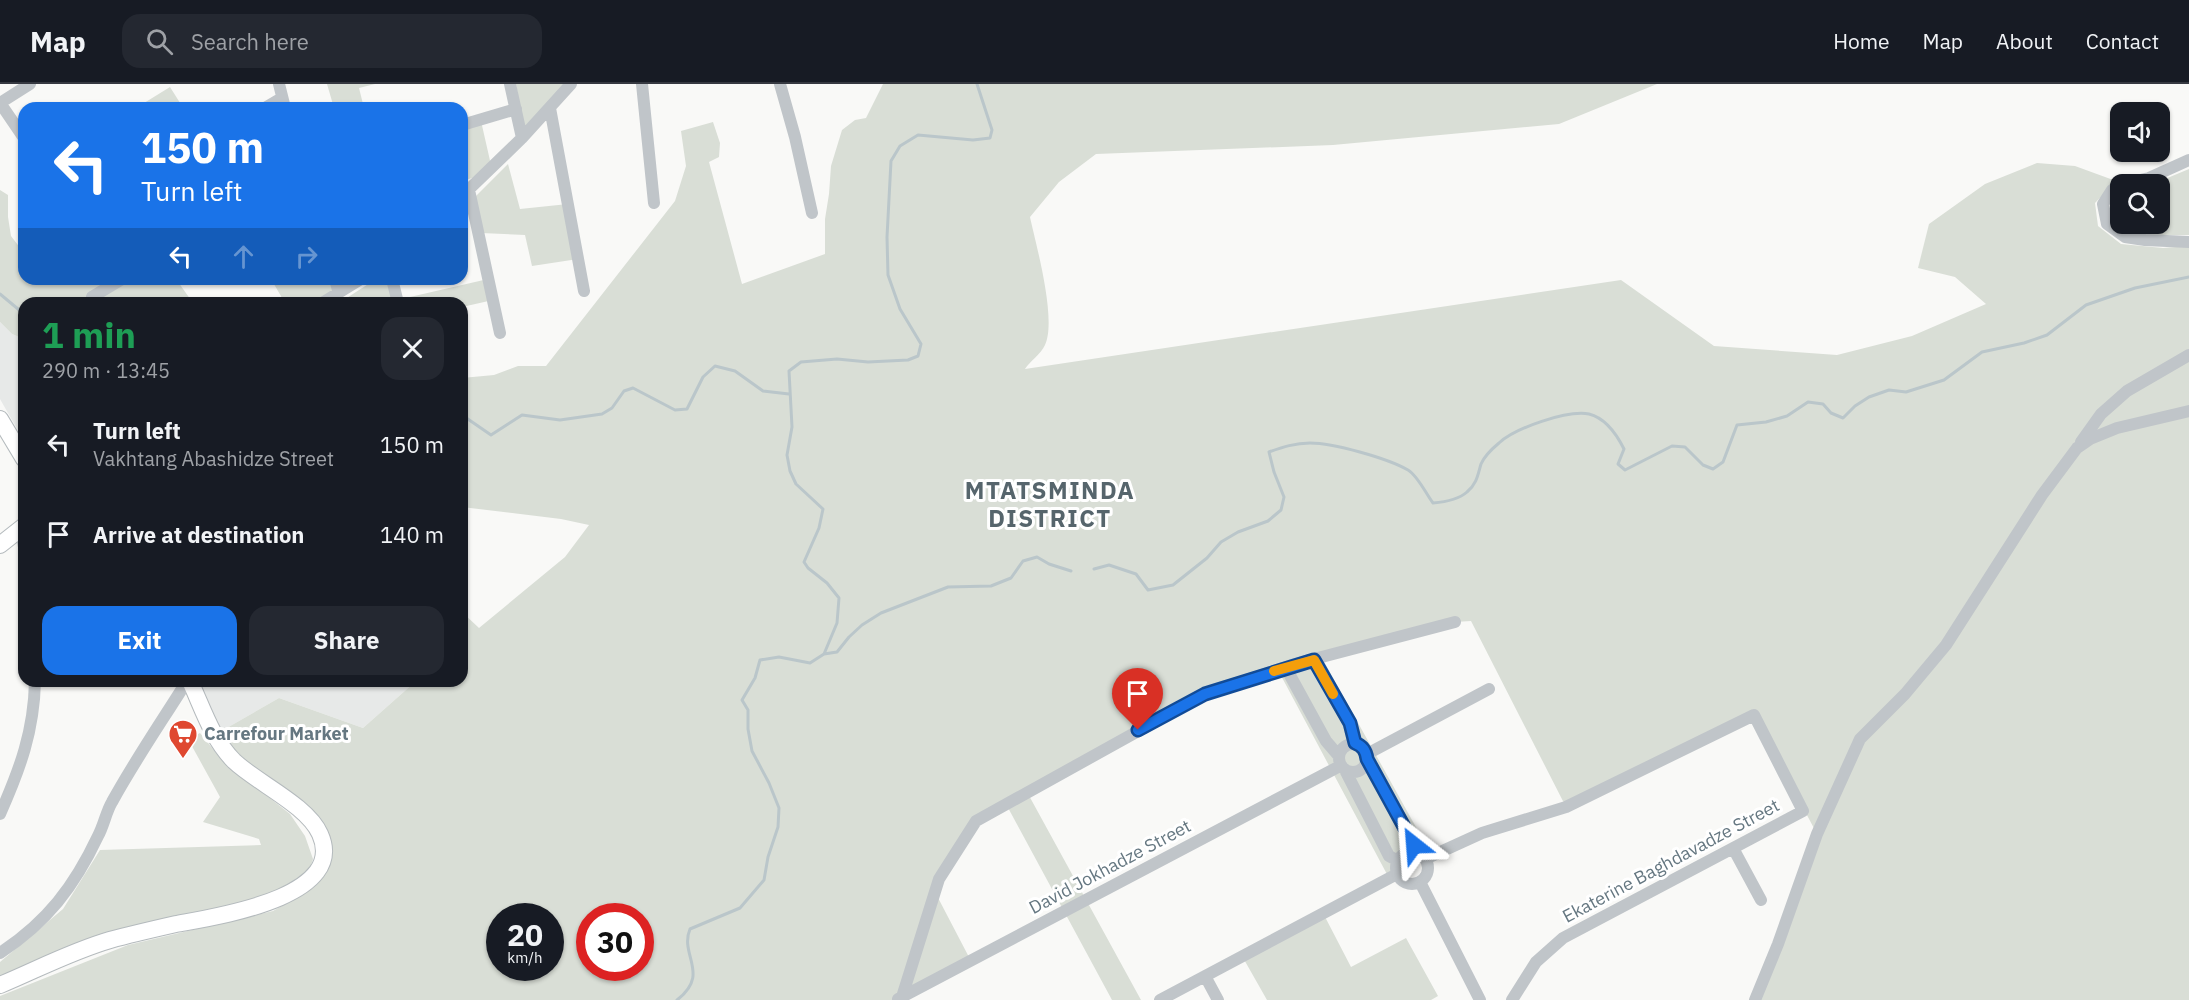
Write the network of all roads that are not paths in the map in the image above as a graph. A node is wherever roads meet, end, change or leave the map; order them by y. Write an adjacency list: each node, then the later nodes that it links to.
1 (30, 84): 11 (street)
2 (279, 84): 7 (street)
3 (510, 84): 9 (street)
4 (571, 84): 8 (street)
5 (642, 84): 17 (street)
6 (780, 84): 19 (street)
7 (284, 102)
8 (550, 108): 12 (street); 26 (street)
9 (516, 109): 10 (street); 12 (street)
10 (468, 123)
11 (18, 129)
12 (522, 138): 15 (street)
13 (2189, 160): 14 (street)
14 (2158, 174)
15 (468, 190)
16 (2110, 193): 20 (street)
17 (654, 203)
18 (468, 205): 30 (street)
19 (812, 213)
20 (2110, 226)
21 (2121, 234): 22 (street)
22 (2189, 242)
23 (113, 285): 28 (street)
24 (337, 285): 27 (street)
25 (352, 285): 27 (street)
26 (584, 291)
27 (339, 294): 29 (street)
28 (92, 297)
29 (333, 297)
30 (500, 333)
31 (2189, 355): 34 (street)
32 (2189, 411): 34 (street)
33 (0, 419): 35 (main road)
34 (2077, 448): 64 (street)
35 (18, 449)
36 (18, 530): 37 (main road)
37 (0, 545)
38 (1455, 621): 39 (street)
39 (1314, 660): 40 (street); 45 (street)
40 (1286, 668): 47 (street); 59 (street)
41 (35, 687): 48 (street)
42 (185, 687): 56 (street)
43 (192, 687): 58 (main road)
44 (1489, 689): 46 (street)
45 (1355, 743): 46 (street); 47 (street)
46 (1367, 756): 47 (street); 50 (street)
47 (1341, 764): 52 (street); 59 (street, David Jokhadze Street)
48 (0, 814)
49 (1733, 848): 51 (street, Ekaterine Baghdavadze Street); 55 (street); 63 (street, Ekaterine Baghdavadze Street)
50 (1414, 852): 51 (street); 52 (street)
51 (1425, 859): 54 (street)
52 (1398, 861): 53 (street)
53 (1397, 874): 54 (street); 57 (street)
54 (1420, 882): 62 (street)
55 (1761, 900)
56 (0, 953)
57 (1205, 976): 60 (street); 61 (street)
58 (0, 985)
59 (899, 999)
60 (1160, 1000)
61 (1218, 1000)
62 (1480, 1000)
63 (1512, 1000)
64 (1755, 1000)

